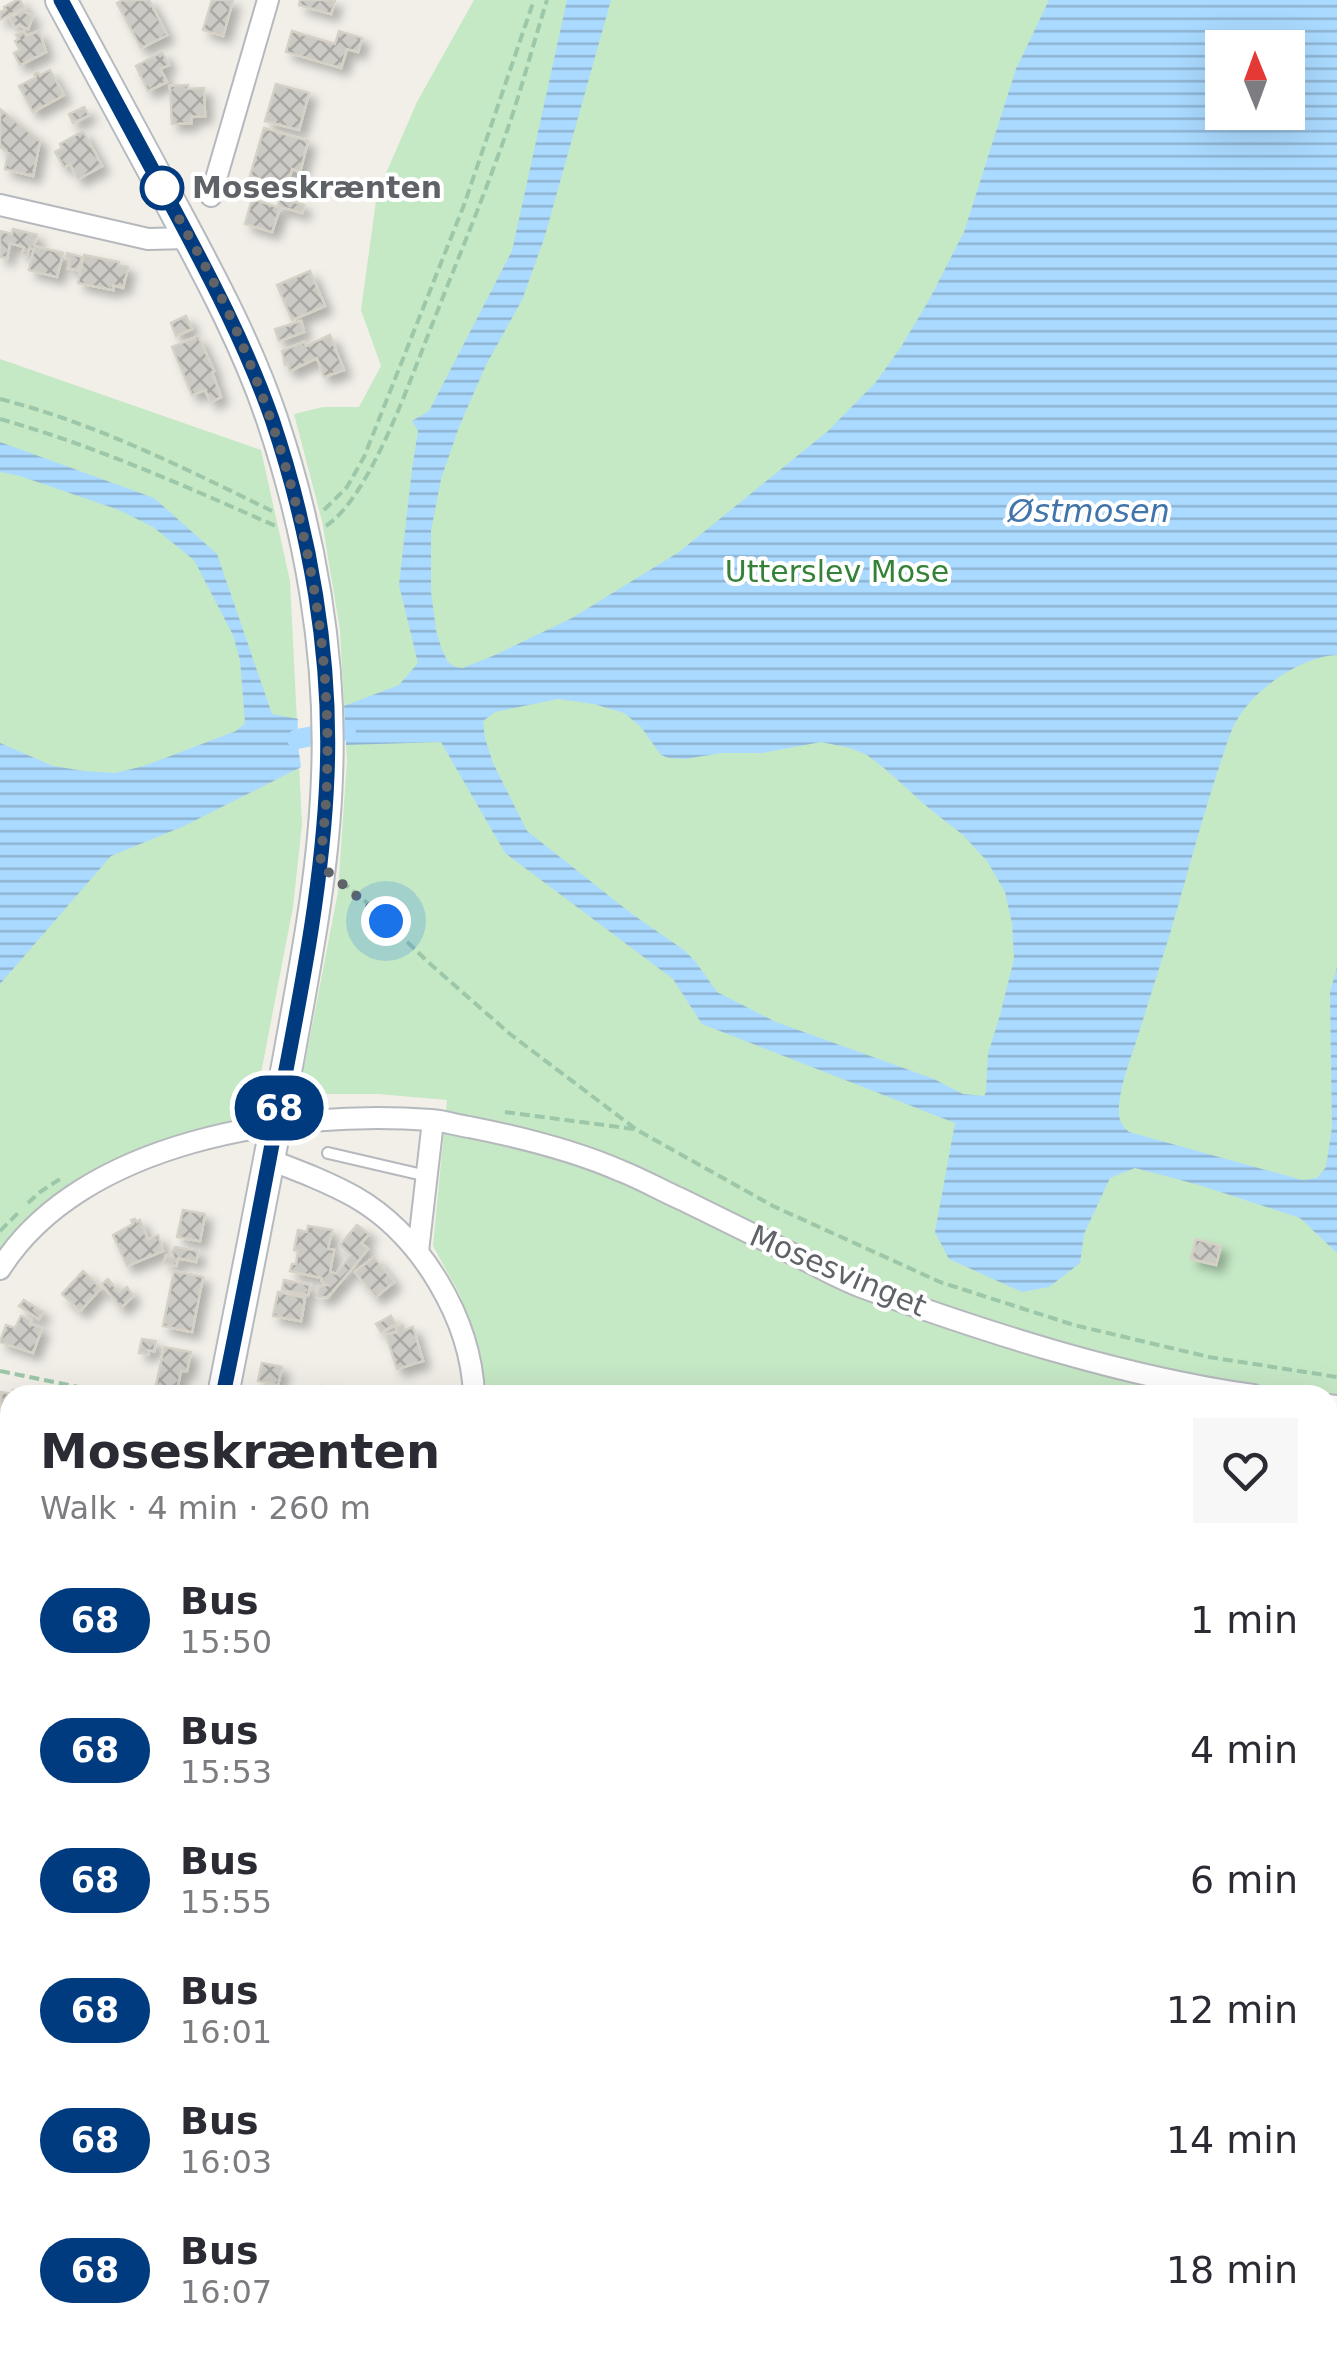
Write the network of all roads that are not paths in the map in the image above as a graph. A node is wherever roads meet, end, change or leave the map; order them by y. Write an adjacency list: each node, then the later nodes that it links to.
1 (61, 0): 5 (street)
2 (268, 0): 3 (street)
3 (211, 196)
4 (0, 205): 5 (street)
5 (189, 238): 7 (street)
6 (433, 1120): 7 (street, Mosesvinget); 10 (street); 15 (street, Mosesvinget)
7 (277, 1125): 9 (street); 12 (street, Mosesvinget)
8 (328, 1154): 10 (lane)
9 (270, 1160): 11 (street); 13 (street)
10 (426, 1176): 11 (street)
11 (418, 1250): 14 (street)
12 (0, 1269)
13 (225, 1385)
14 (473, 1385)
15 (1203, 1385)

